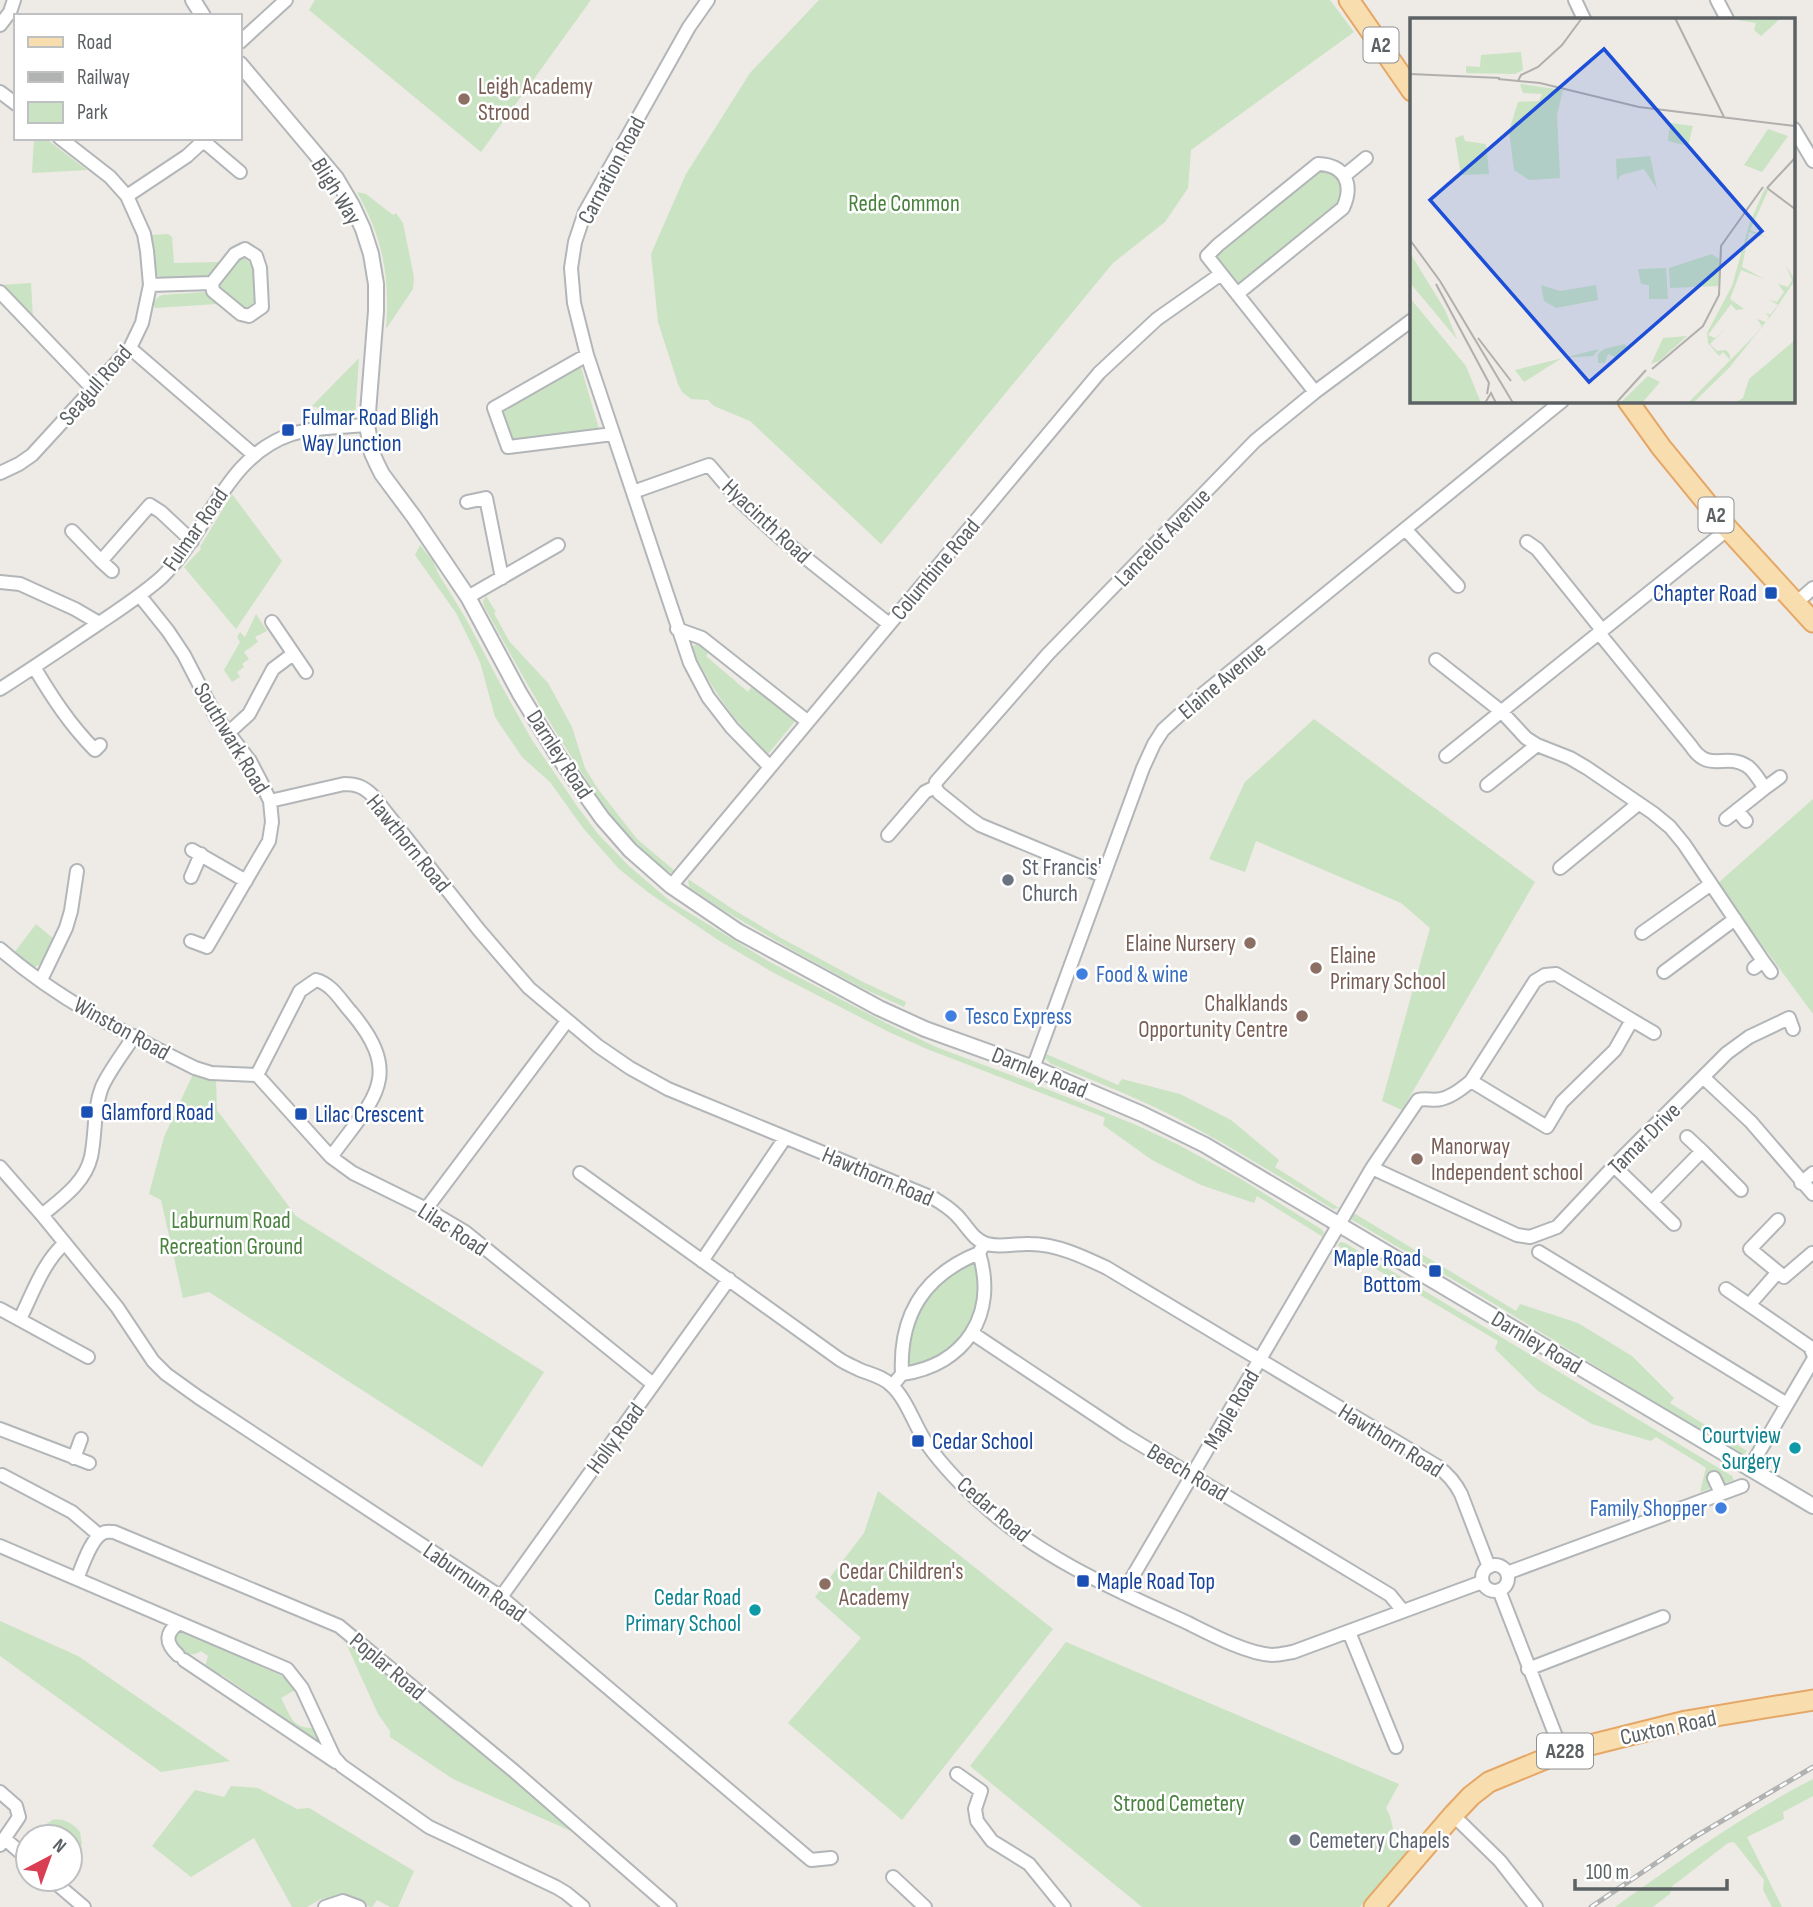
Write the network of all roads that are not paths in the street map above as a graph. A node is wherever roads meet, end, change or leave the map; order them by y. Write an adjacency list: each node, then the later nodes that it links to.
1 (13, 0): 9 (street)
2 (286, 0): 10 (street)
3 (708, 0): 27 (street, Carnation Road)
4 (1349, 0): 12 (main road, A2)
5 (1575, 0): 7 (street)
6 (1717, 0): 8 (street)
7 (1584, 18)
8 (1726, 18)
9 (0, 25)
10 (242, 40)
11 (242, 66): 32 (street, Bligh Way)
12 (1410, 88)
13 (1796, 132): 16 (street)
14 (63, 140): 19 (street, Seagull Road)
15 (1366, 158): 18 (street)
16 (1813, 162)
17 (240, 172): 19 (street)
18 (1344, 176): 20 (street); 24 (street)
19 (127, 196): 22 (street, Seagull Road)
20 (1221, 274): 24 (street); 56 (street, Columbine Road)
21 (212, 283): 21 (street); 22 (street)
22 (150, 285): 26 (street, Seagull Road)
23 (0, 292): 28 (street)
24 (1237, 294): 29 (street)
25 (1410, 321): 29 (street, Lancelot Avenue)
26 (130, 348): 28 (street, Seagull Road); 34 (street)
27 (587, 355): 33 (street, Carnation Road); 33 (street)
28 (93, 388): 35 (street, Seagull Road)
29 (1315, 392): 72 (street, Lancelot Avenue)
30 (1561, 402): 38 (street, Elaine Avenue)
31 (1629, 402): 39 (main road, A2)
32 (366, 425): 34 (street, Fulmar Road); 51 (street, Darnley Road)
33 (613, 434): 36 (street, Carnation Road)
34 (254, 455): 41 (street, Fulmar Road)
35 (0, 473)
36 (633, 492): 56 (street, Hyacinth Road); 57 (street, Carnation Road)
37 (467, 502): 46 (street)
38 (1405, 529): 48 (street); 83 (street, Elaine Avenue)
39 (1728, 529): 52 (main road, A2); 58 (street)
40 (72, 531): 44 (street)
41 (192, 541): 44 (street); 50 (street, Fulmar Road)
42 (1527, 542): 58 (street)
43 (558, 545): 46 (street)
44 (101, 561): 45 (street)
45 (112, 571)
46 (502, 578): 51 (street)
47 (0, 582): 55 (street)
48 (1458, 586)
49 (1813, 588): 52 (street)
50 (140, 596): 55 (street, Fulmar Road); 66 (street, Southwark Road)
51 (468, 597): 87 (street, Darnley Road)
52 (1796, 603): 54 (main road, A2)
53 (272, 622): 59 (street)
54 (1813, 622)
55 (99, 623): 61 (street, Fulmar Road)
56 (889, 624): 65 (street, Columbine Road)
57 (677, 629): 65 (street); 70 (street, Carnation Road)
58 (1601, 632): 64 (street); 74 (street)
59 (293, 654): 62 (street); 66 (street)
60 (1436, 660): 64 (street)
61 (34, 667): 63 (street, Fulmar Road); 67 (street)
62 (306, 673)
63 (0, 690)
64 (1502, 712): 68 (street); 69 (street)
65 (807, 721): 70 (street, Columbine Road)
66 (228, 734): 75 (street, Southwark Road)
67 (100, 745)
68 (1537, 745): 73 (street); 76 (street)
69 (1446, 757)
70 (770, 767): 87 (street, Columbine Road)
71 (1780, 777): 74 (street)
72 (936, 784): 80 (street, Lancelot Avenue); 83 (street)
73 (1487, 785)
74 (1765, 788): 77 (street)
75 (270, 801): 85 (street, Southwark Road); 96 (street, Hawthorn Road)
76 (1637, 804): 81 (street); 86 (street)
77 (1737, 810): 78 (street); 79 (street)
78 (1726, 819)
79 (1746, 821)
80 (887, 835)
81 (1560, 868)
82 (76, 871): 94 (street)
83 (1103, 876): 100 (street, Elaine Avenue)
84 (191, 877): 85 (street)
85 (246, 881): 90 (street, Southwark Road)
86 (1711, 884): 88 (street); 89 (street)
87 (671, 886): 100 (street, Darnley Road)
88 (1735, 919): 92 (street); 93 (street)
89 (1642, 933)
90 (191, 941)
91 (0, 949): 94 (street, Winston Road)
92 (1664, 972)
93 (1771, 972)
94 (41, 980): 99 (street, Winston Road)
95 (1632, 1020): 98 (street); 103 (street); 103 (street)
96 (567, 1021): 105 (street, Hawthorn Road); 117 (street)
97 (1793, 1028): 102 (street, Tamar Drive)
98 (1654, 1033)
99 (134, 1037): 101 (street, Winston Road); 118 (street)
100 (1034, 1068): 120 (street, Darnley Road)
101 (257, 1075): 107 (street, Lilac Road); 107 (street)
102 (1704, 1078): 108 (street, Tamar Drive); 113 (street)
103 (1471, 1081): 110 (street, Maple Road)
104 (1687, 1136): 106 (street)
105 (785, 1138): 123 (street, Hawthorn Road); 126 (street)
106 (1702, 1151): 114 (street); 116 (street)
107 (331, 1157): 117 (street, Lilac Road)
108 (1614, 1166): 110 (street, Tamar Drive); 116 (street)
109 (0, 1167): 118 (street, Laburnum Road)
110 (1372, 1168): 120 (street, Maple Road)
111 (580, 1173): 126 (street)
112 (1813, 1173): 113 (street)
113 (1801, 1183): 115 (street)
114 (1741, 1190)
115 (1813, 1194)
116 (1652, 1202): 121 (street)
117 (426, 1209): 139 (street, Lilac Road)
118 (42, 1215): 122 (street, Laburnum Road)
119 (1778, 1220): 127 (street)
120 (1339, 1224): 136 (street, Maple Road); 146 (street, Darnley Road)
121 (1674, 1224)
122 (65, 1243): 132 (street); 161 (street, Laburnum Road)
123 (982, 1249): 133 (street); 136 (street, Hawthorn Road); 138 (street)
124 (1539, 1252): 141 (street)
125 (1812, 1253): 127 (street)
126 (702, 1261): 128 (street)
127 (1778, 1272): 130 (street)
128 (729, 1279): 139 (street, Holly Road); 140 (street)
129 (1726, 1289): 130 (street)
130 (1749, 1305): 134 (street)
131 (0, 1308): 132 (street)
132 (20, 1319): 135 (street)
133 (972, 1333): 138 (street); 148 (street, Beech Road)
134 (1813, 1354)
135 (88, 1357)
136 (1260, 1360): 148 (street, Maple Road); 155 (street, Hawthorn Road)
137 (1813, 1360): 141 (street)
138 (902, 1374): 140 (street)
139 (653, 1384): 161 (street, Holly Road)
140 (892, 1386): 160 (street, Cedar Road)
141 (1787, 1404): 146 (street)
142 (0, 1429): 144 (street)
143 (80, 1439): 144 (street)
144 (74, 1458): 145 (street)
145 (89, 1464)
146 (1749, 1469): 152 (street, Darnley Road)
147 (2, 1475): 153 (street)
148 (1193, 1475): 160 (street, Maple Road); 162 (street, Beech Road)
149 (1714, 1478): 151 (street)
150 (1742, 1486): 151 (street)
151 (1721, 1493): 156 (street)
152 (1813, 1506)
153 (99, 1535): 157 (street); 182 (street, Poplar Road)
154 (0, 1546): 157 (street)
155 (1489, 1567): 156 (street); 158 (street)
156 (1507, 1573): 159 (street)
157 (77, 1579): 164 (street)
158 (1482, 1582): 159 (street); 162 (street, Cedar Road)
159 (1499, 1590): 166 (street)
160 (1124, 1593): 165 (street, Cedar Road)
161 (501, 1597): 175 (street, Laburnum Road)
162 (1403, 1611): 165 (street, Cedar Road)
163 (1662, 1617): 166 (street)
164 (179, 1623): 170 (street); 170 (street)
165 (1349, 1632): 168 (street)
166 (1528, 1669): 169 (street)
167 (1813, 1700): 169 (main road, Cuxton Road / A228)
168 (1396, 1747)
169 (1562, 1752): 173 (main road, Cuxton Road / A228)
170 (342, 1766): 181 (street)
171 (957, 1774): 184 (street)
172 (0, 1792): 174 (street)
173 (1453, 1815): 185 (main road, Cuxton Road / A228); 186 (street)
174 (2, 1842)
175 (831, 1858)
176 (893, 1877): 183 (street)
177 (68, 1893): 178 (street)
178 (84, 1907)
179 (326, 1907): 180 (street)
180 (359, 1907)
181 (583, 1907)
182 (670, 1907)
183 (925, 1907)
184 (1064, 1907)
185 (1374, 1907)
186 (1536, 1907)

